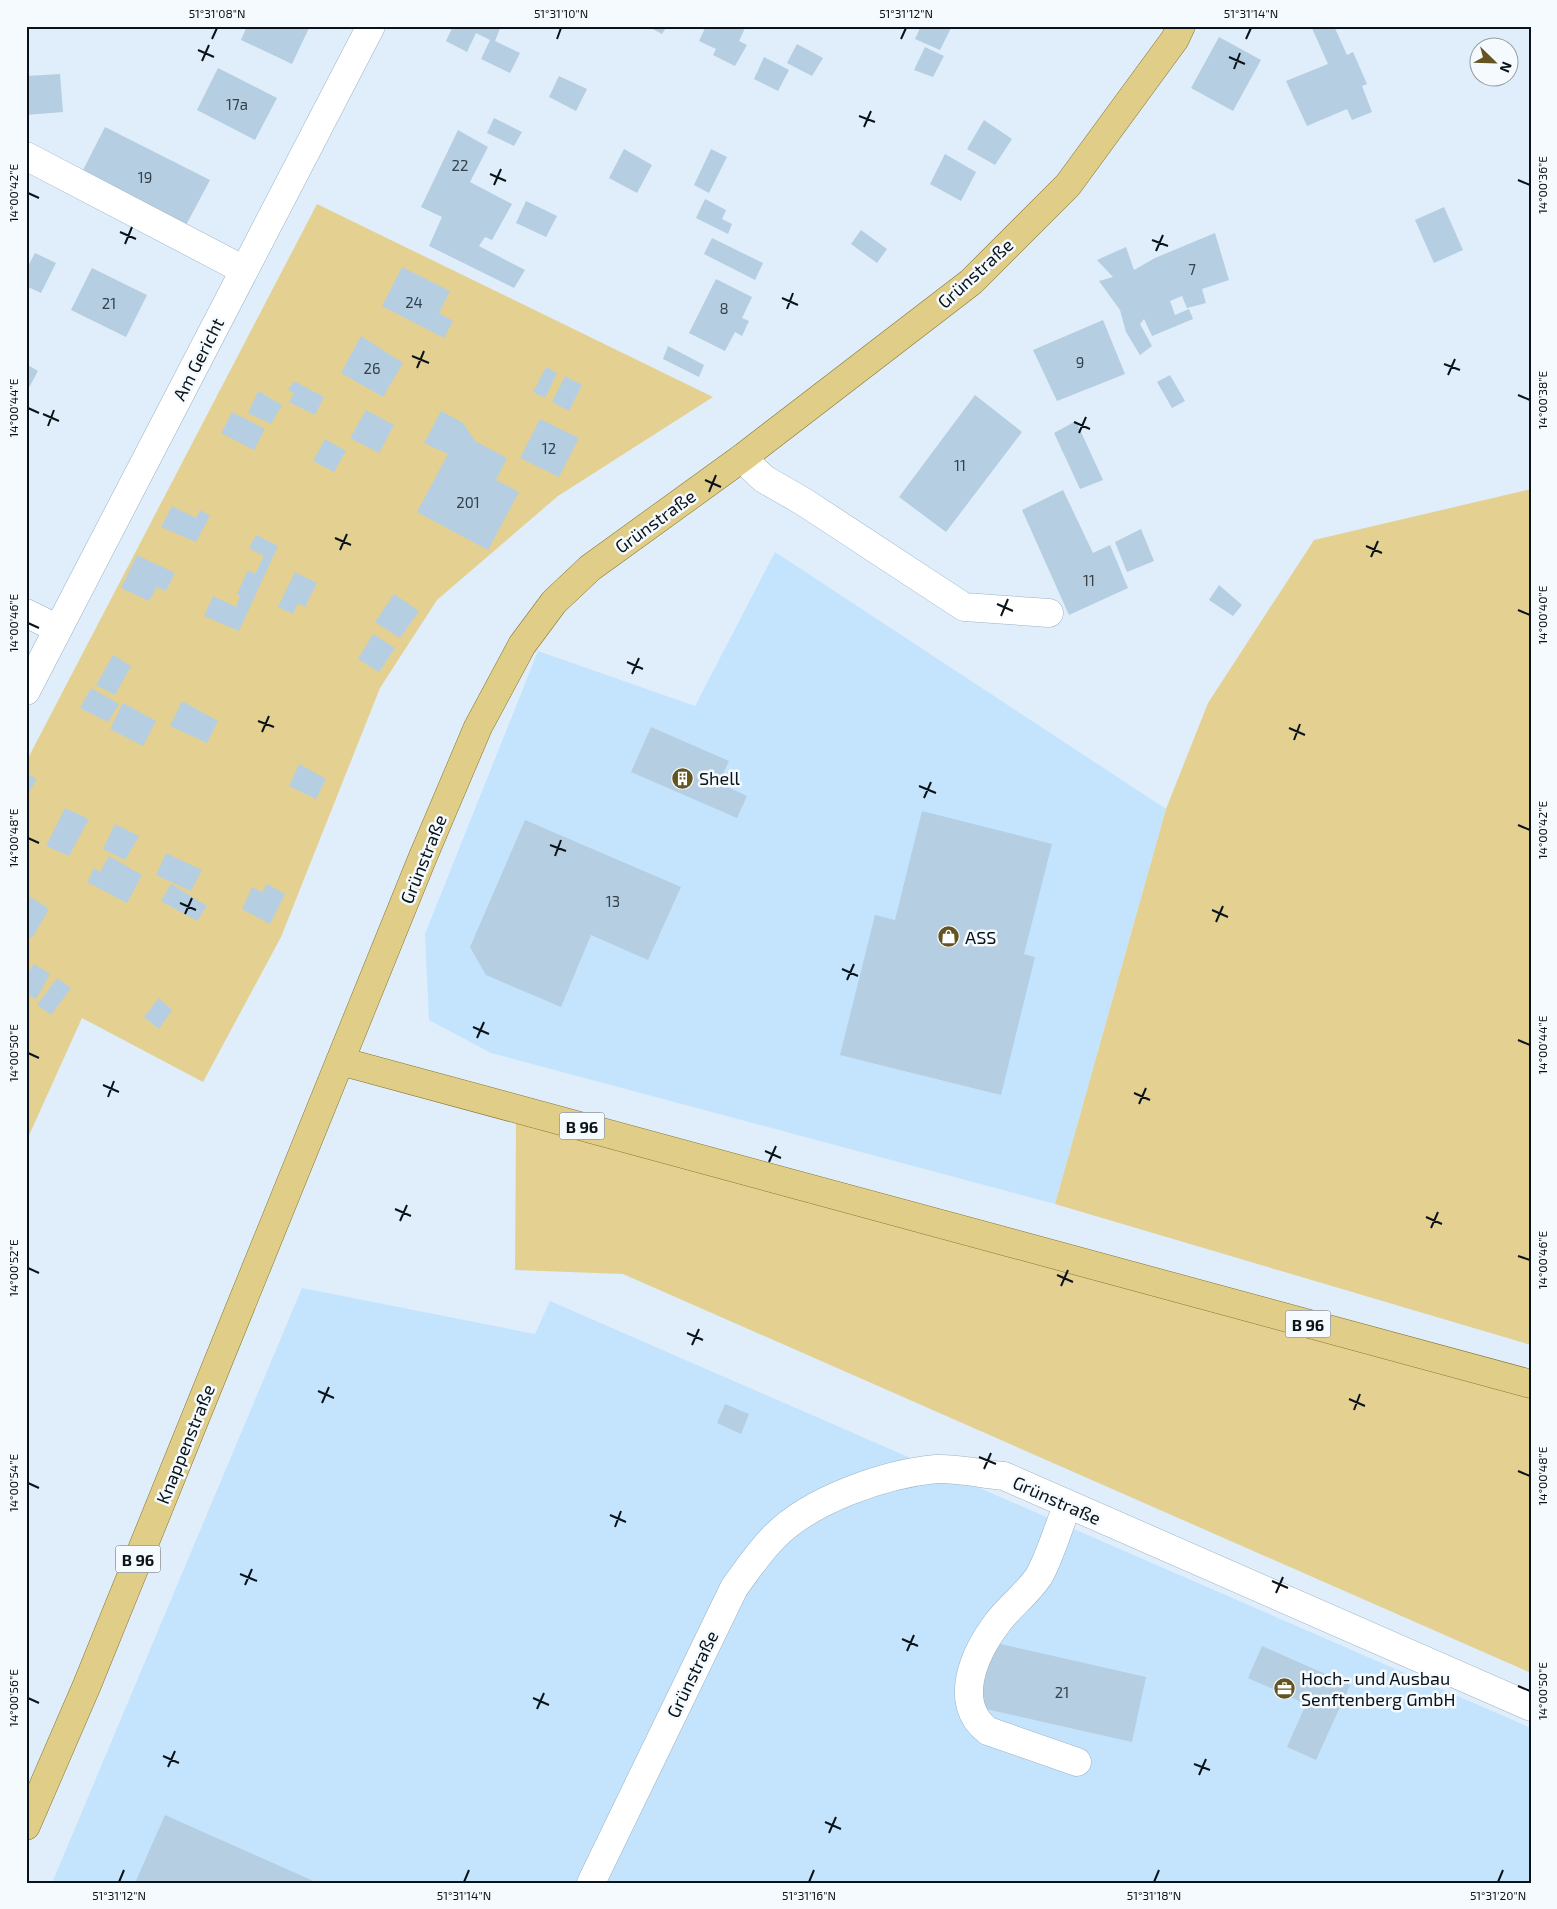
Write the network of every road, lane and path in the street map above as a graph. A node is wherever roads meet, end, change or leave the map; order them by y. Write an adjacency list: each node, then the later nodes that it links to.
1 (370, 26): 4 (street, Am Gericht)
2 (1181, 26): 5 (main road, Grünstraße)
3 (26, 156): 4 (street)
4 (244, 270): 8 (street, Am Gericht)
5 (742, 458): 7 (street); 10 (main road, Grünstraße)
6 (26, 613): 8 (street)
7 (1049, 613)
8 (58, 629): 9 (street, Am Gericht)
9 (26, 691)
10 (340, 1061): 11 (main road, B 96); 15 (main road, Knappenstraße / B 96)
11 (1531, 1384)
12 (1068, 1504): 13 (street, Grünstraße); 14 (street); 16 (street, Grünstraße)
13 (1531, 1707)
14 (1077, 1762)
15 (26, 1826)
16 (590, 1883)

